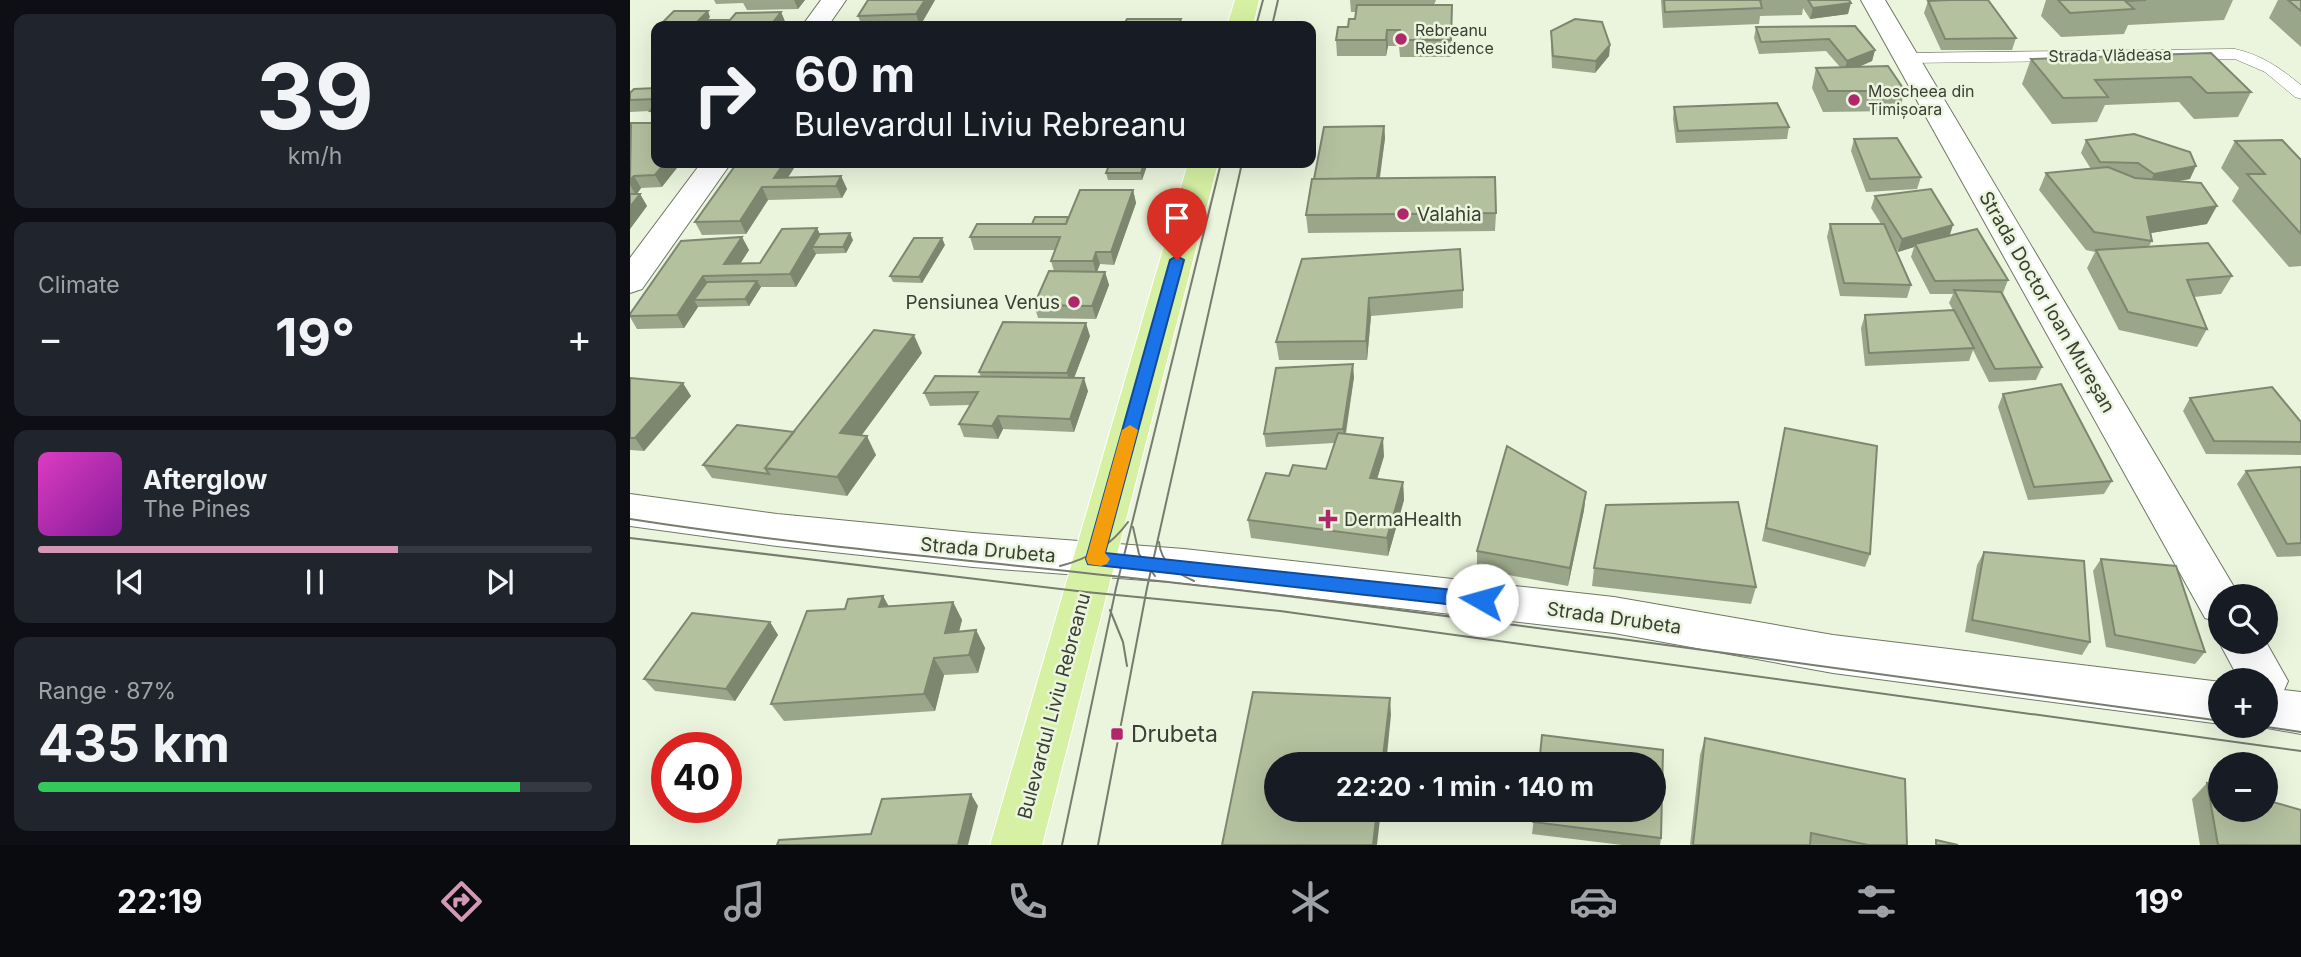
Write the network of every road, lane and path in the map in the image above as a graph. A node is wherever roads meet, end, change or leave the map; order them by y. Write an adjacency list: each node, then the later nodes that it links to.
1 (834, 0): 4 (street)
2 (1247, 0): 5 (main road)
3 (1873, 0): 6 (street, Strada Doctor Ioan Mureșan)
4 (819, 21)
5 (1241, 21)
6 (1906, 58): 7 (lane, Strada Vlădeasa); 13 (street, Strada Doctor Ioan Mureșan)
7 (2301, 94)
8 (712, 168): 10 (street)
9 (1202, 168): 12 (main road, Bulevardul Liviu Rebreanu)
10 (630, 282)
11 (630, 510): 12 (street, Strada Drubeta)
12 (1094, 559): 14 (street, Strada Drubeta); 15 (main road, Bulevardul Liviu Rebreanu)
13 (2209, 584)
14 (2208, 701)
15 (1016, 845)

